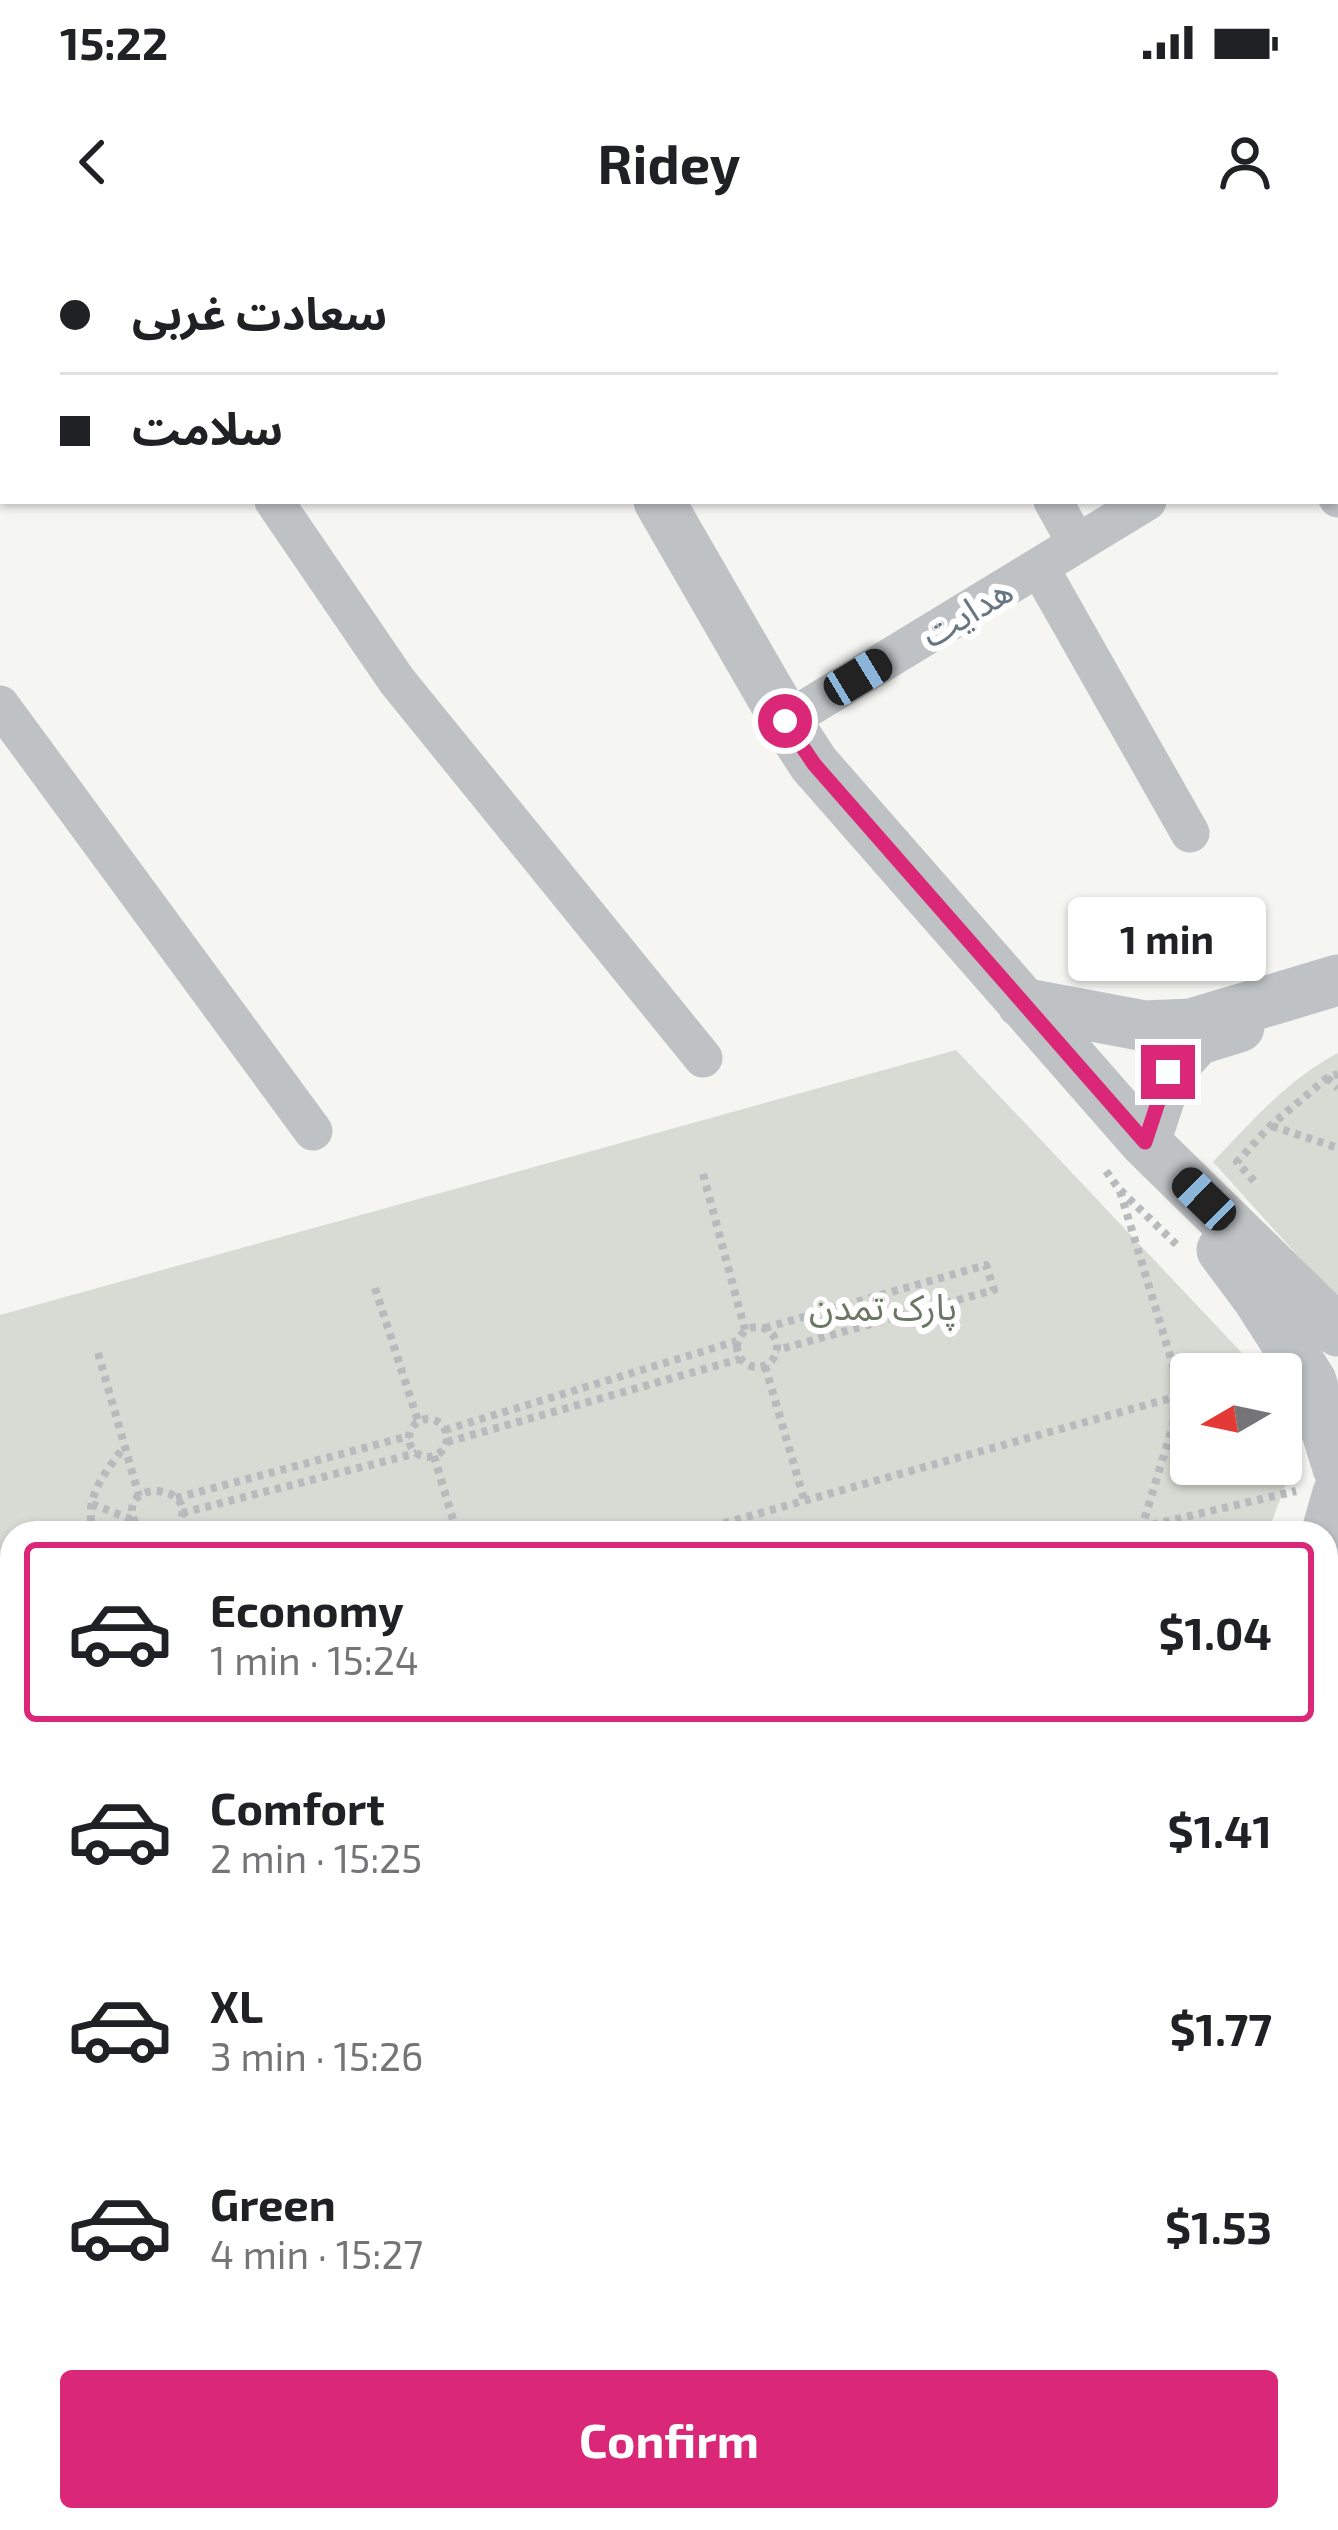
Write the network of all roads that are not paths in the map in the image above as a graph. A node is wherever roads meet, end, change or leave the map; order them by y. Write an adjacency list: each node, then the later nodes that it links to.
1 (276, 504): 13 (street)
2 (661, 504): 8 (street)
3 (1055, 504): 5 (street)
4 (1142, 504): 5 (street, هدایت)
5 (1077, 544): 6 (street, هدایت)
6 (1039, 567): 8 (street, هدایت); 9 (street)
7 (0, 705): 14 (street)
8 (785, 721): 12 (street)
9 (1190, 833)
10 (1338, 980): 12 (street)
11 (1338, 997): 15 (street)
12 (1022, 1004): 15 (street)
13 (703, 1058)
14 (313, 1131)
15 (1145, 1142): 16 (street); 17 (street)
16 (1338, 1330)
17 (1330, 1495)

